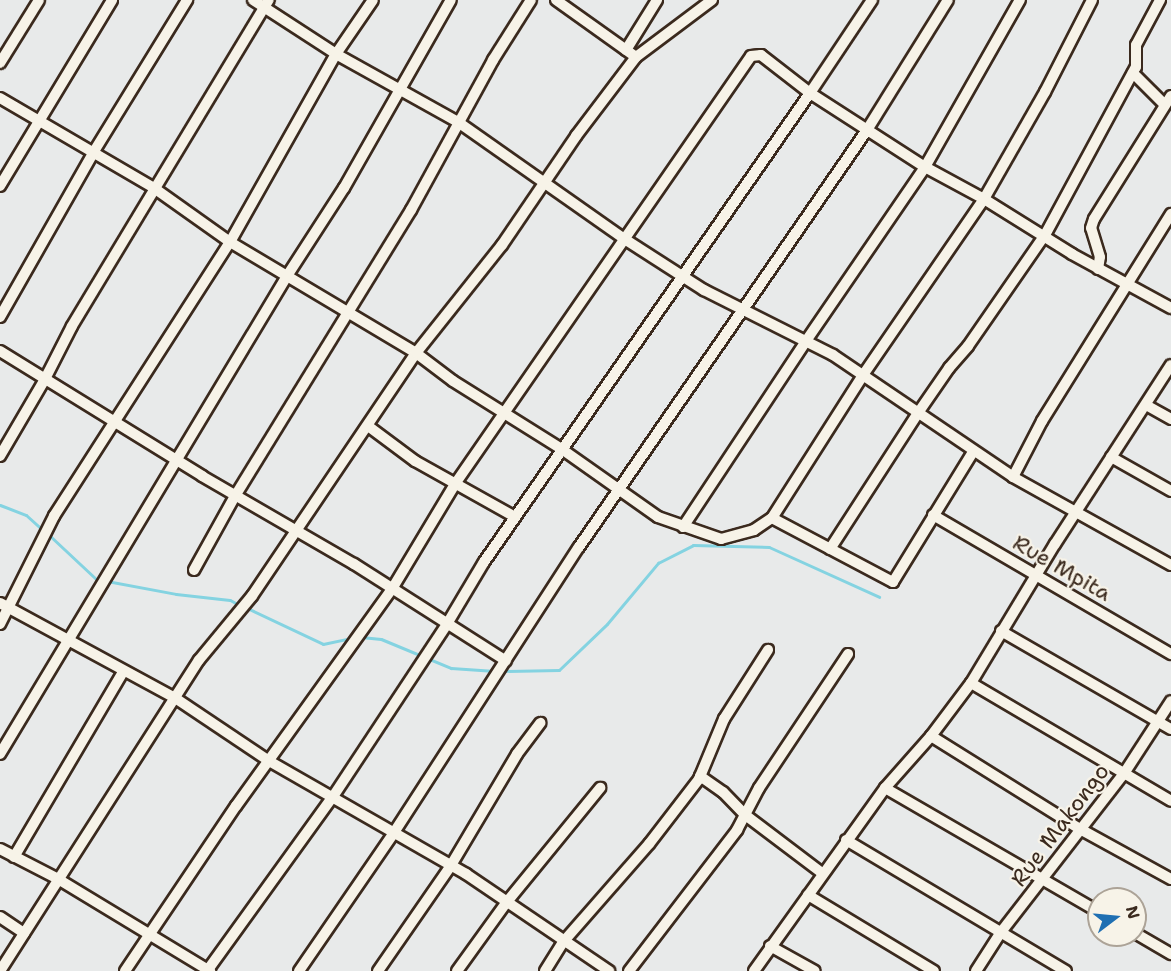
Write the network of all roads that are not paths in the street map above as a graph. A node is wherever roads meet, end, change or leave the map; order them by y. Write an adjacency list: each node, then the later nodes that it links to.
1 (39, 0): 21 (street)
2 (112, 0): 27 (street)
3 (187, 0): 30 (street)
4 (253, 0): 16 (street)
5 (373, 0): 19 (street)
6 (451, 0): 23 (street)
7 (531, 0): 28 (street)
8 (556, 0): 17 (street)
9 (657, 0): 18 (street)
10 (712, 0): 20 (street)
11 (872, 0): 24 (street)
12 (948, 0): 29 (street)
13 (1020, 0): 31 (street)
14 (1092, 0): 35 (street)
15 (1160, 0): 22 (street)
16 (267, 4): 19 (street); 34 (street)
17 (570, 4): 18 (street)
18 (626, 50): 20 (street)
19 (336, 54): 23 (street); 39 (street)
20 (636, 57): 32 (street)
21 (0, 63)
22 (1133, 73): 26 (street); 37 (street)
23 (398, 89): 28 (street); 41 (street)
24 (810, 93): 29 (street); 38 (street); 42 (street)
25 (0, 98): 27 (street)
26 (1168, 100): 40 (street)
27 (40, 121): 30 (street); 33 (street)
28 (458, 122): 32 (street); 46 (street)
29 (867, 130): 31 (street); 45 (street)
30 (93, 153): 34 (street); 47 (street)
31 (925, 167): 35 (street); 48 (street)
32 (546, 181): 38 (street); 50 (street)
33 (0, 186)
34 (154, 189): 39 (street); 53 (street)
35 (984, 199): 37 (street); 52 (street)
36 (1171, 214): 43 (street)
37 (1045, 235): 40 (street); 55 (street)
38 (626, 240): 42 (street); 56 (street)
39 (230, 242): 41 (street); 58 (street)
40 (1098, 269): 43 (street)
41 (287, 276): 46 (street); 64 (street)
42 (682, 276): 45 (street); 60 (street)
43 (1127, 285): 44 (street); 65 (street)
44 (1171, 308)
45 (743, 309): 48 (street); 67 (street)
46 (348, 311): 50 (street); 69 (street)
47 (0, 317)
48 (806, 341): 52 (street); 74 (street)
49 (0, 351): 53 (street)
50 (416, 353): 56 (street); 59 (street)
51 (1171, 365): 54 (street)
52 (863, 375): 55 (street); 73 (street)
53 (45, 379): 58 (street); 62 (street)
54 (1146, 405): 57 (street); 63 (street)
55 (918, 413): 61 (street); 76 (street)
56 (505, 414): 60 (street); 66 (street)
57 (1171, 419)
58 (114, 423): 64 (street); 81 (street)
59 (368, 426): 66 (street); 75 (street)
60 (563, 450): 67 (street); 72 (street)
61 (974, 452): 65 (street); 71 (street)
62 (0, 456)
63 (1111, 458): 68 (street); 70 (street)
64 (177, 461): 69 (street); 85 (street)
65 (1013, 477): 70 (street)
66 (454, 484): 72 (street); 80 (street)
67 (619, 491): 74 (street); 89 (street)
68 (1171, 491)
69 (235, 496): 75 (street); 78 (street)
70 (1077, 512): 77 (street); 79 (street)
71 (933, 515): 76 (street); 79 (street, Rue Mpita)
72 (515, 517): 83 (street)
73 (772, 518): 74 (street); 76 (street)
74 (683, 527)
75 (295, 529): 80 (street); 92 (street)
76 (830, 549)
77 (1171, 565)
78 (194, 570)
79 (1036, 575): 84 (street); 88 (street, Rue Mpita)
80 (392, 589): 83 (street); 99 (street)
81 (4, 606): 82 (street); 85 (street)
82 (0, 624)
83 (447, 624): 89 (street); 104 (street)
84 (1001, 631): 91 (street); 94 (street)
85 (67, 641): 90 (street); 98 (street)
86 (768, 650): 101 (street)
87 (848, 654): 106 (street)
88 (1171, 654)
89 (507, 661): 108 (street)
90 (123, 672): 92 (street); 111 (street)
91 (971, 683): 97 (street); 100 (street)
92 (175, 698): 99 (street); 114 (street)
93 (1171, 701): 94 (street, Rue Makongo)
94 (1158, 721): 96 (street); 100 (street, Rue Makongo)
95 (540, 723): 112 (street)
96 (1171, 729)
97 (932, 736): 103 (street); 107 (street)
98 (0, 754)
99 (269, 761): 104 (street); 123 (street)
100 (1123, 775): 105 (street); 107 (street, Rue Makongo)
101 (700, 776): 106 (street); 125 (street)
102 (600, 788): 118 (street)
103 (885, 788): 109 (street); 116 (street)
104 (332, 798): 108 (street); 130 (street)
105 (1171, 801)
106 (744, 814): 113 (street); 136 (street)
107 (1080, 829): 115 (street); 116 (street, Rue Makongo)
108 (393, 834): 112 (street); 131 (street)
109 (846, 840): 113 (street); 121 (street)
110 (0, 849): 111 (street)
111 (14, 856): 114 (street)
112 (450, 867): 118 (street); 132 (street)
113 (822, 873): 117 (street)
114 (58, 879): 122 (street); 123 (street)
115 (1171, 879)
116 (1043, 880): 119 (street); 121 (street, Rue Makongo)
117 (808, 895): 126 (street); 139 (street)
118 (506, 903): 125 (street); 133 (street)
119 (1087, 905)
120 (0, 917): 122 (street)
121 (1001, 932): 140 (street, Rue Makongo); 141 (street)
122 (24, 933): 128 (street)
123 (148, 936): 129 (street); 130 (street)
124 (1147, 940): 127 (street)
125 (564, 941): 134 (street); 135 (street)
126 (770, 946): 137 (street); 138 (street)
127 (1171, 954)
128 (0, 971)
129 (125, 971)
130 (208, 971)
131 (299, 971)
132 (378, 971)
133 (457, 971)
134 (545, 971)
135 (609, 971)
136 (629, 971)
137 (754, 971)
138 (815, 971)
139 (934, 971)
140 (976, 971)
141 (1066, 971)

